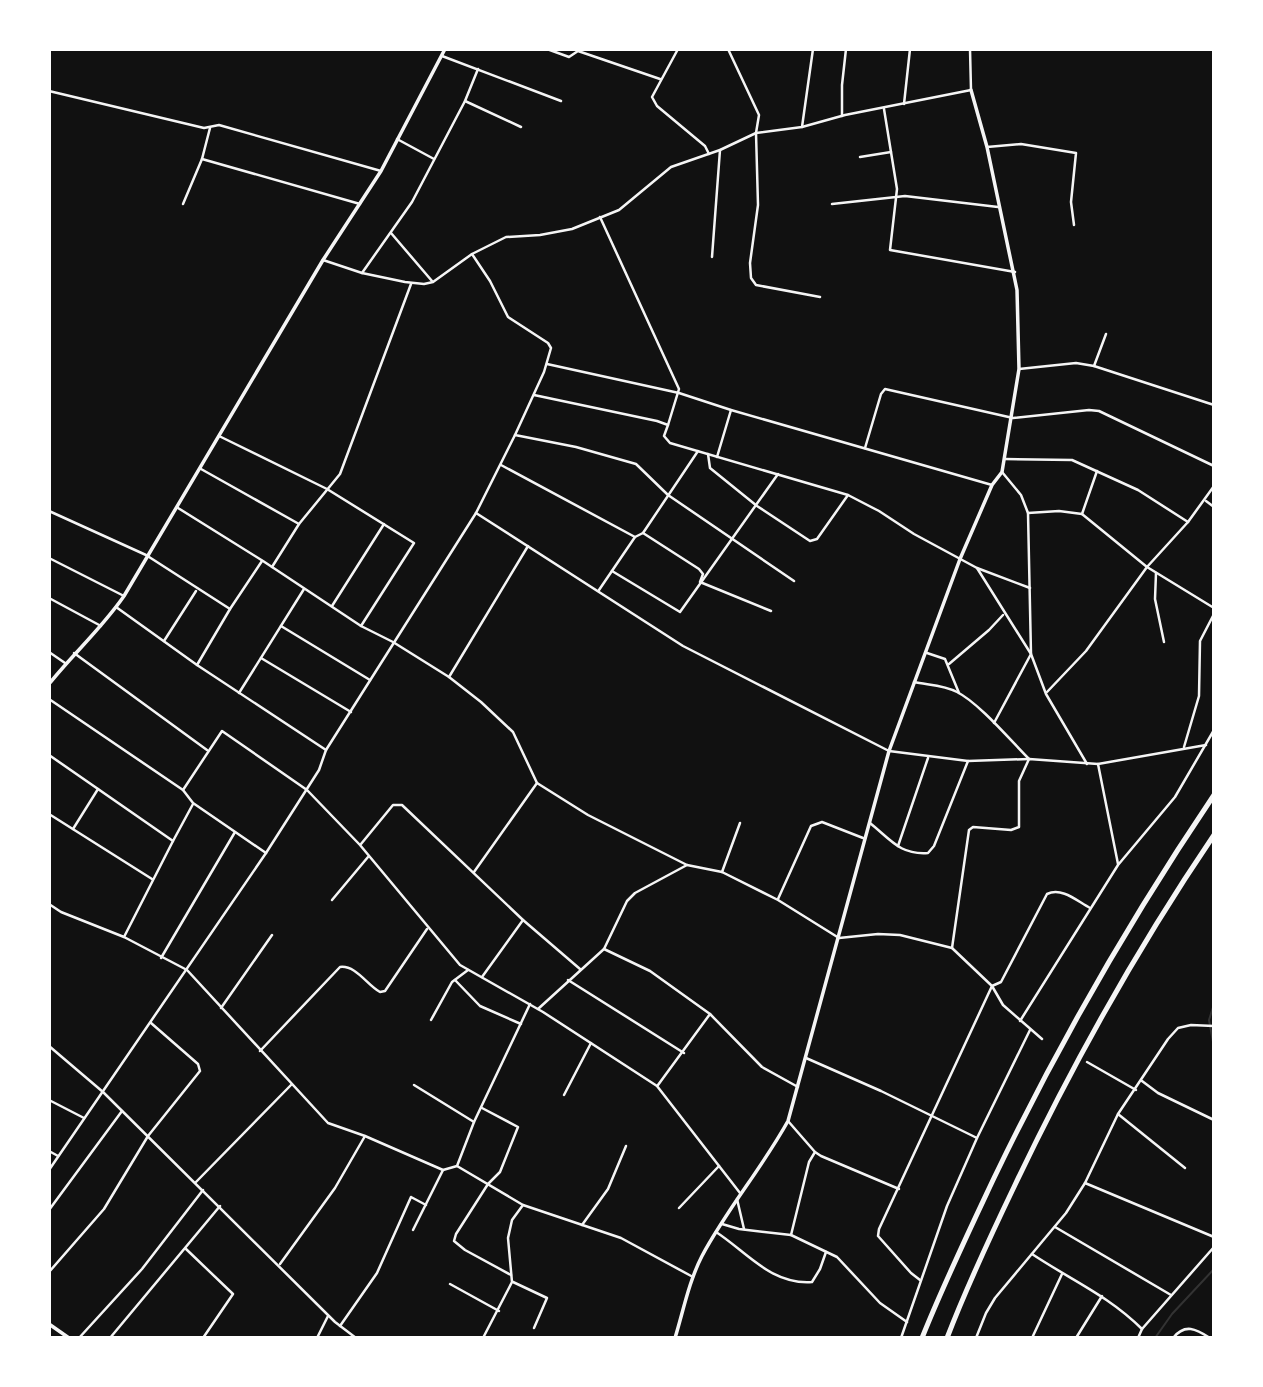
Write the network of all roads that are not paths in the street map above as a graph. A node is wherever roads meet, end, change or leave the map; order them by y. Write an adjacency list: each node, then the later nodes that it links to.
1 (446, 49): 10 (street)
2 (547, 49): 9 (street)
3 (678, 49): 12 (street)
4 (728, 49): 23 (street)
5 (813, 49): 21 (street)
6 (846, 49): 19 (street)
7 (910, 49): 17 (street)
8 (970, 49): 13 (street)
9 (578, 50): 12 (street)
10 (442, 55): 11 (street); 24 (street)
11 (478, 69): 15 (street); 16 (street)
12 (660, 79): 28 (street)
13 (971, 90): 17 (street); 25 (street)
14 (49, 91): 22 (street)
15 (466, 101): 20 (street); 31 (street)
16 (561, 101)
17 (904, 104): 18 (street)
18 (883, 107): 19 (street); 27 (street)
19 (842, 116): 21 (street)
20 (521, 127)
21 (802, 127): 23 (street)
22 (210, 128): 30 (street); 32 (street)
23 (756, 133): 26 (street); 48 (street)
24 (396, 139): 31 (street); 32 (street)
25 (988, 147): 37 (street); 39 (street)
26 (720, 150): 28 (street); 42 (street)
27 (891, 152): 29 (street); 33 (street)
28 (709, 155): 38 (street)
29 (860, 157)
30 (202, 159): 34 (street); 35 (street)
31 (434, 159): 40 (street)
32 (381, 171): 35 (street)
33 (896, 196): 36 (street); 37 (street); 44 (street)
34 (183, 204)
35 (360, 204): 43 (street)
36 (831, 204)
37 (1000, 207): 44 (street)
38 (600, 217): 41 (street); 53 (street)
39 (1074, 225)
40 (391, 233): 45 (street); 46 (street)
41 (472, 254): 46 (street); 50 (street)
42 (712, 257)
43 (323, 260): 45 (street); 60 (street)
44 (1015, 272): 52 (street)
45 (362, 273): 47 (street)
46 (433, 282): 47 (street)
47 (412, 283): 74 (street)
48 (820, 297)
49 (1106, 334): 51 (street)
50 (547, 364): 53 (street); 54 (street)
51 (1094, 366): 52 (street); 55 (street)
52 (1019, 369): 57 (street)
53 (679, 393): 56 (street); 58 (street)
54 (534, 395): 58 (street); 59 (street)
55 (1214, 405)
56 (731, 410): 61 (street); 64 (street)
57 (1013, 418): 61 (street); 65 (street); 67 (street)
58 (668, 425): 62 (street)
59 (515, 435): 66 (street); 75 (street)
60 (219, 436): 68 (street); 74 (street)
61 (865, 448): 72 (street)
62 (698, 451): 63 (street); 75 (street)
63 (708, 454): 64 (street); 78 (street)
64 (717, 457): 71 (street)
65 (1005, 459): 69 (street); 70 (street)
66 (500, 465): 82 (street); 89 (street)
67 (1214, 466)
68 (199, 468): 79 (street); 86 (street)
69 (1097, 471): 84 (street); 85 (street)
70 (1002, 472): 72 (street); 83 (street)
71 (779, 473): 76 (street); 78 (street)
72 (992, 485): 94 (street)
73 (1214, 486): 77 (street)
74 (327, 489): 86 (street); 87 (street)
75 (668, 495): 88 (street); 90 (street)
76 (848, 495): 78 (street); 94 (street)
77 (1206, 501): 80 (street); 85 (street)
78 (757, 506): 90 (street)
79 (177, 508): 92 (street); 95 (street)
80 (1214, 508)
81 (49, 511): 92 (street)
82 (476, 513): 91 (street); 120 (street)
83 (1028, 513): 84 (street); 104 (street)
84 (1082, 514): 97 (street)
85 (1188, 522): 97 (street)
86 (299, 524): 96 (street)
87 (384, 524): 109 (street); 118 (street)
88 (643, 533): 89 (street); 102 (street)
89 (635, 537): 99 (street)
90 (732, 540): 101 (street); 102 (street)
91 (528, 546): 106 (street); 130 (street)
92 (146, 555): 105 (street); 107 (street)
93 (49, 558): 107 (street)
94 (960, 559): 98 (street); 124 (street)
95 (263, 561): 96 (street); 112 (street)
96 (272, 567): 103 (street)
97 (1147, 567): 100 (street); 136 (street)
98 (977, 568): 104 (street); 114 (street)
99 (612, 571): 102 (street); 106 (street)
100 (1156, 573): 111 (street); 121 (street)
101 (794, 581)
102 (700, 582): 113 (street)
103 (304, 588): 109 (street); 117 (street)
104 (1030, 588): 125 (street)
105 (197, 590): 112 (street); 119 (street)
106 (599, 590): 145 (street)
107 (124, 596): 110 (street)
108 (49, 598): 116 (street)
109 (332, 606): 118 (street)
110 (116, 607): 116 (street); 119 (street)
111 (1214, 608)
112 (230, 609): 129 (street)
113 (771, 611)
114 (1004, 614): 125 (street); 128 (street)
115 (1214, 614): 142 (street)
116 (101, 626): 123 (street)
117 (281, 626): 126 (street); 131 (street)
118 (361, 626): 120 (street)
119 (164, 641): 129 (street)
120 (393, 642): 130 (street); 131 (street)
121 (1164, 642)
122 (49, 652): 127 (street)
123 (74, 653): 127 (street); 143 (street)
124 (926, 653): 128 (street); 133 (street)
125 (1031, 654): 136 (street); 139 (street)
126 (261, 657): 134 (street); 138 (street)
127 (65, 663): 132 (street)
128 (949, 664): 135 (street)
129 (197, 665): 134 (street)
130 (449, 677): 152 (street)
131 (370, 680): 138 (street)
132 (50, 682)
133 (914, 682): 135 (street); 145 (street)
134 (239, 693): 144 (street)
135 (959, 693): 139 (street)
136 (1046, 694): 150 (street)
137 (49, 699): 154 (street)
138 (351, 713): 144 (street)
139 (994, 723): 148 (street)
140 (1214, 730): 141 (street)
141 (1206, 745): 142 (street); 171 (street)
142 (1184, 747): 151 (street)
143 (208, 750): 154 (street); 155 (street)
144 (326, 750): 155 (street)
145 (889, 751): 147 (street); 159 (street)
146 (49, 755): 153 (street)
147 (928, 758): 149 (street); 167 (street)
148 (1029, 759): 149 (street); 150 (street); 184 (street)
149 (968, 761): 167 (street)
150 (1087, 764): 151 (street)
151 (1098, 764): 171 (street)
152 (537, 783): 170 (street); 173 (street)
153 (98, 789): 161 (street); 165 (street)
154 (183, 790): 157 (street)
155 (307, 790): 166 (street); 168 (street)
156 (1214, 795): 290 (highway)
157 (193, 803): 162 (street); 165 (street)
158 (49, 814): 161 (street)
159 (868, 822): 164 (street); 167 (street)
160 (740, 823): 172 (street)
161 (73, 829): 174 (street)
162 (235, 832): 168 (street); 186 (street)
163 (1214, 835): 291 (highway)
164 (863, 838): 176 (street); 183 (street)
165 (173, 841): 174 (street)
166 (360, 845): 169 (street); 173 (street)
167 (898, 846)
168 (266, 853): 188 (street)
169 (369, 856): 175 (street); 180 (street)
170 (687, 865): 172 (street); 185 (street)
171 (1118, 865): 178 (street)
172 (722, 872): 176 (street)
173 (474, 873): 179 (street)
174 (152, 879): 182 (street)
175 (332, 900)
176 (778, 900): 183 (street)
177 (49, 904): 182 (street)
178 (1090, 908): 193 (street); 199 (street)
179 (523, 920): 187 (street); 190 (street)
180 (428, 928): 189 (street); 207 (street)
181 (272, 935): 195 (street)
182 (124, 937): 186 (street)
183 (839, 938): 184 (street); 209 (street)
184 (952, 948): 193 (street)
185 (604, 949): 187 (street); 197 (street)
186 (161, 958): 188 (street)
187 (580, 969): 192 (street)
188 (187, 970): 195 (street); 200 (street)
189 (468, 970): 190 (street); 191 (street)
190 (482, 978): 194 (street)
191 (454, 980): 198 (street); 201 (street)
192 (568, 980): 196 (street); 208 (street)
193 (992, 986): 199 (street); 223 (street)
194 (530, 1004): 196 (street); 201 (street)
195 (221, 1008): 207 (street)
196 (538, 1009): 205 (street)
197 (710, 1014): 208 (street); 215 (street)
198 (431, 1020)
199 (1020, 1021): 203 (street)
200 (150, 1023): 217 (street); 228 (street)
201 (521, 1024): 220 (street)
202 (1214, 1026): 211 (street)
203 (1030, 1030): 204 (street); 230 (street)
204 (1042, 1039)
205 (591, 1043): 214 (street); 218 (street)
206 (49, 1046): 217 (street)
207 (260, 1051): 212 (street)
208 (684, 1053): 214 (street)
209 (806, 1058): 215 (street); 223 (street)
210 (1087, 1062): 216 (street)
211 (1142, 1081): 216 (street); 225 (street)
212 (291, 1085): 229 (street); 240 (street)
213 (415, 1085): 227 (street)
214 (657, 1086): 236 (street)
215 (798, 1087): 226 (street)
216 (1136, 1090): 222 (street)
217 (103, 1092): 221 (street); 224 (street)
218 (564, 1095)
219 (49, 1100): 224 (street)
220 (482, 1108): 227 (street); 241 (street)
221 (122, 1111): 228 (street); 251 (street)
222 (1118, 1114): 237 (street); 242 (street)
223 (930, 1116): 230 (street); 243 (street)
224 (85, 1118): 234 (street)
225 (1214, 1119)
226 (788, 1121): 233 (street); 245 (street)
227 (474, 1122): 235 (street)
228 (148, 1136): 240 (street); 265 (street)
229 (365, 1136): 239 (street); 264 (street)
230 (976, 1138): 269 (street)
231 (625, 1146): 253 (street)
232 (49, 1151): 234 (street)
233 (815, 1152): 243 (street); 258 (street)
234 (58, 1156): 238 (street)
235 (457, 1166): 239 (street); 241 (street)
236 (719, 1166): 245 (street); 250 (street)
237 (1185, 1168)
238 (49, 1170)
239 (443, 1170): 247 (street)
240 (196, 1182): 244 (street)
241 (488, 1184): 248 (street); 267 (street)
242 (1085, 1184): 254 (street); 259 (street)
243 (899, 1189): 269 (street)
244 (204, 1190): 249 (street); 282 (street)
245 (740, 1193): 246 (street)
246 (737, 1198): 252 (street); 255 (street)
247 (426, 1205): 256 (street); 278 (street)
248 (523, 1205): 253 (street); 267 (street)
249 (220, 1206): 261 (street); 264 (street)
250 (678, 1208)
251 (49, 1210)
252 (720, 1223): 255 (street); 257 (street)
253 (582, 1225): 268 (street)
254 (1055, 1227): 263 (street); 272 (street)
255 (744, 1229): 258 (street)
256 (413, 1230)
257 (716, 1232): 262 (street); 268 (street)
258 (791, 1235): 262 (street)
259 (1214, 1237)
260 (1214, 1247): 272 (street)
261 (186, 1249): 283 (street); 284 (street)
262 (827, 1252): 276 (street)
263 (1032, 1254): 266 (street); 292 (street)
264 (279, 1266): 275 (street)
265 (49, 1272)
266 (1062, 1274): 273 (street); 293 (street)
267 (512, 1275): 270 (street)
268 (694, 1278): 288 (street)
269 (920, 1280): 276 (street)
270 (512, 1282): 274 (street); 279 (street)
271 (450, 1284): 274 (street)
272 (1171, 1295): 280 (street)
273 (1102, 1296): 280 (street); 294 (street)
274 (499, 1311): 287 (street)
275 (328, 1315): 278 (street); 285 (street)
276 (907, 1322): 289 (street)
277 (49, 1324): 281 (street)
278 (340, 1326): 286 (street)
279 (534, 1328)
280 (1142, 1329): 295 (street)
281 (69, 1338)
282 (79, 1338)
283 (110, 1338)
284 (203, 1338)
285 (317, 1338)
286 (356, 1338)
287 (483, 1338)
288 (675, 1338)
289 (901, 1338)
290 (922, 1338)
291 (947, 1338)
292 (976, 1338)
293 (1032, 1338)
294 (1076, 1338)
295 (1138, 1338)
296 (1173, 1338): 297 (street)
297 (1210, 1338)

